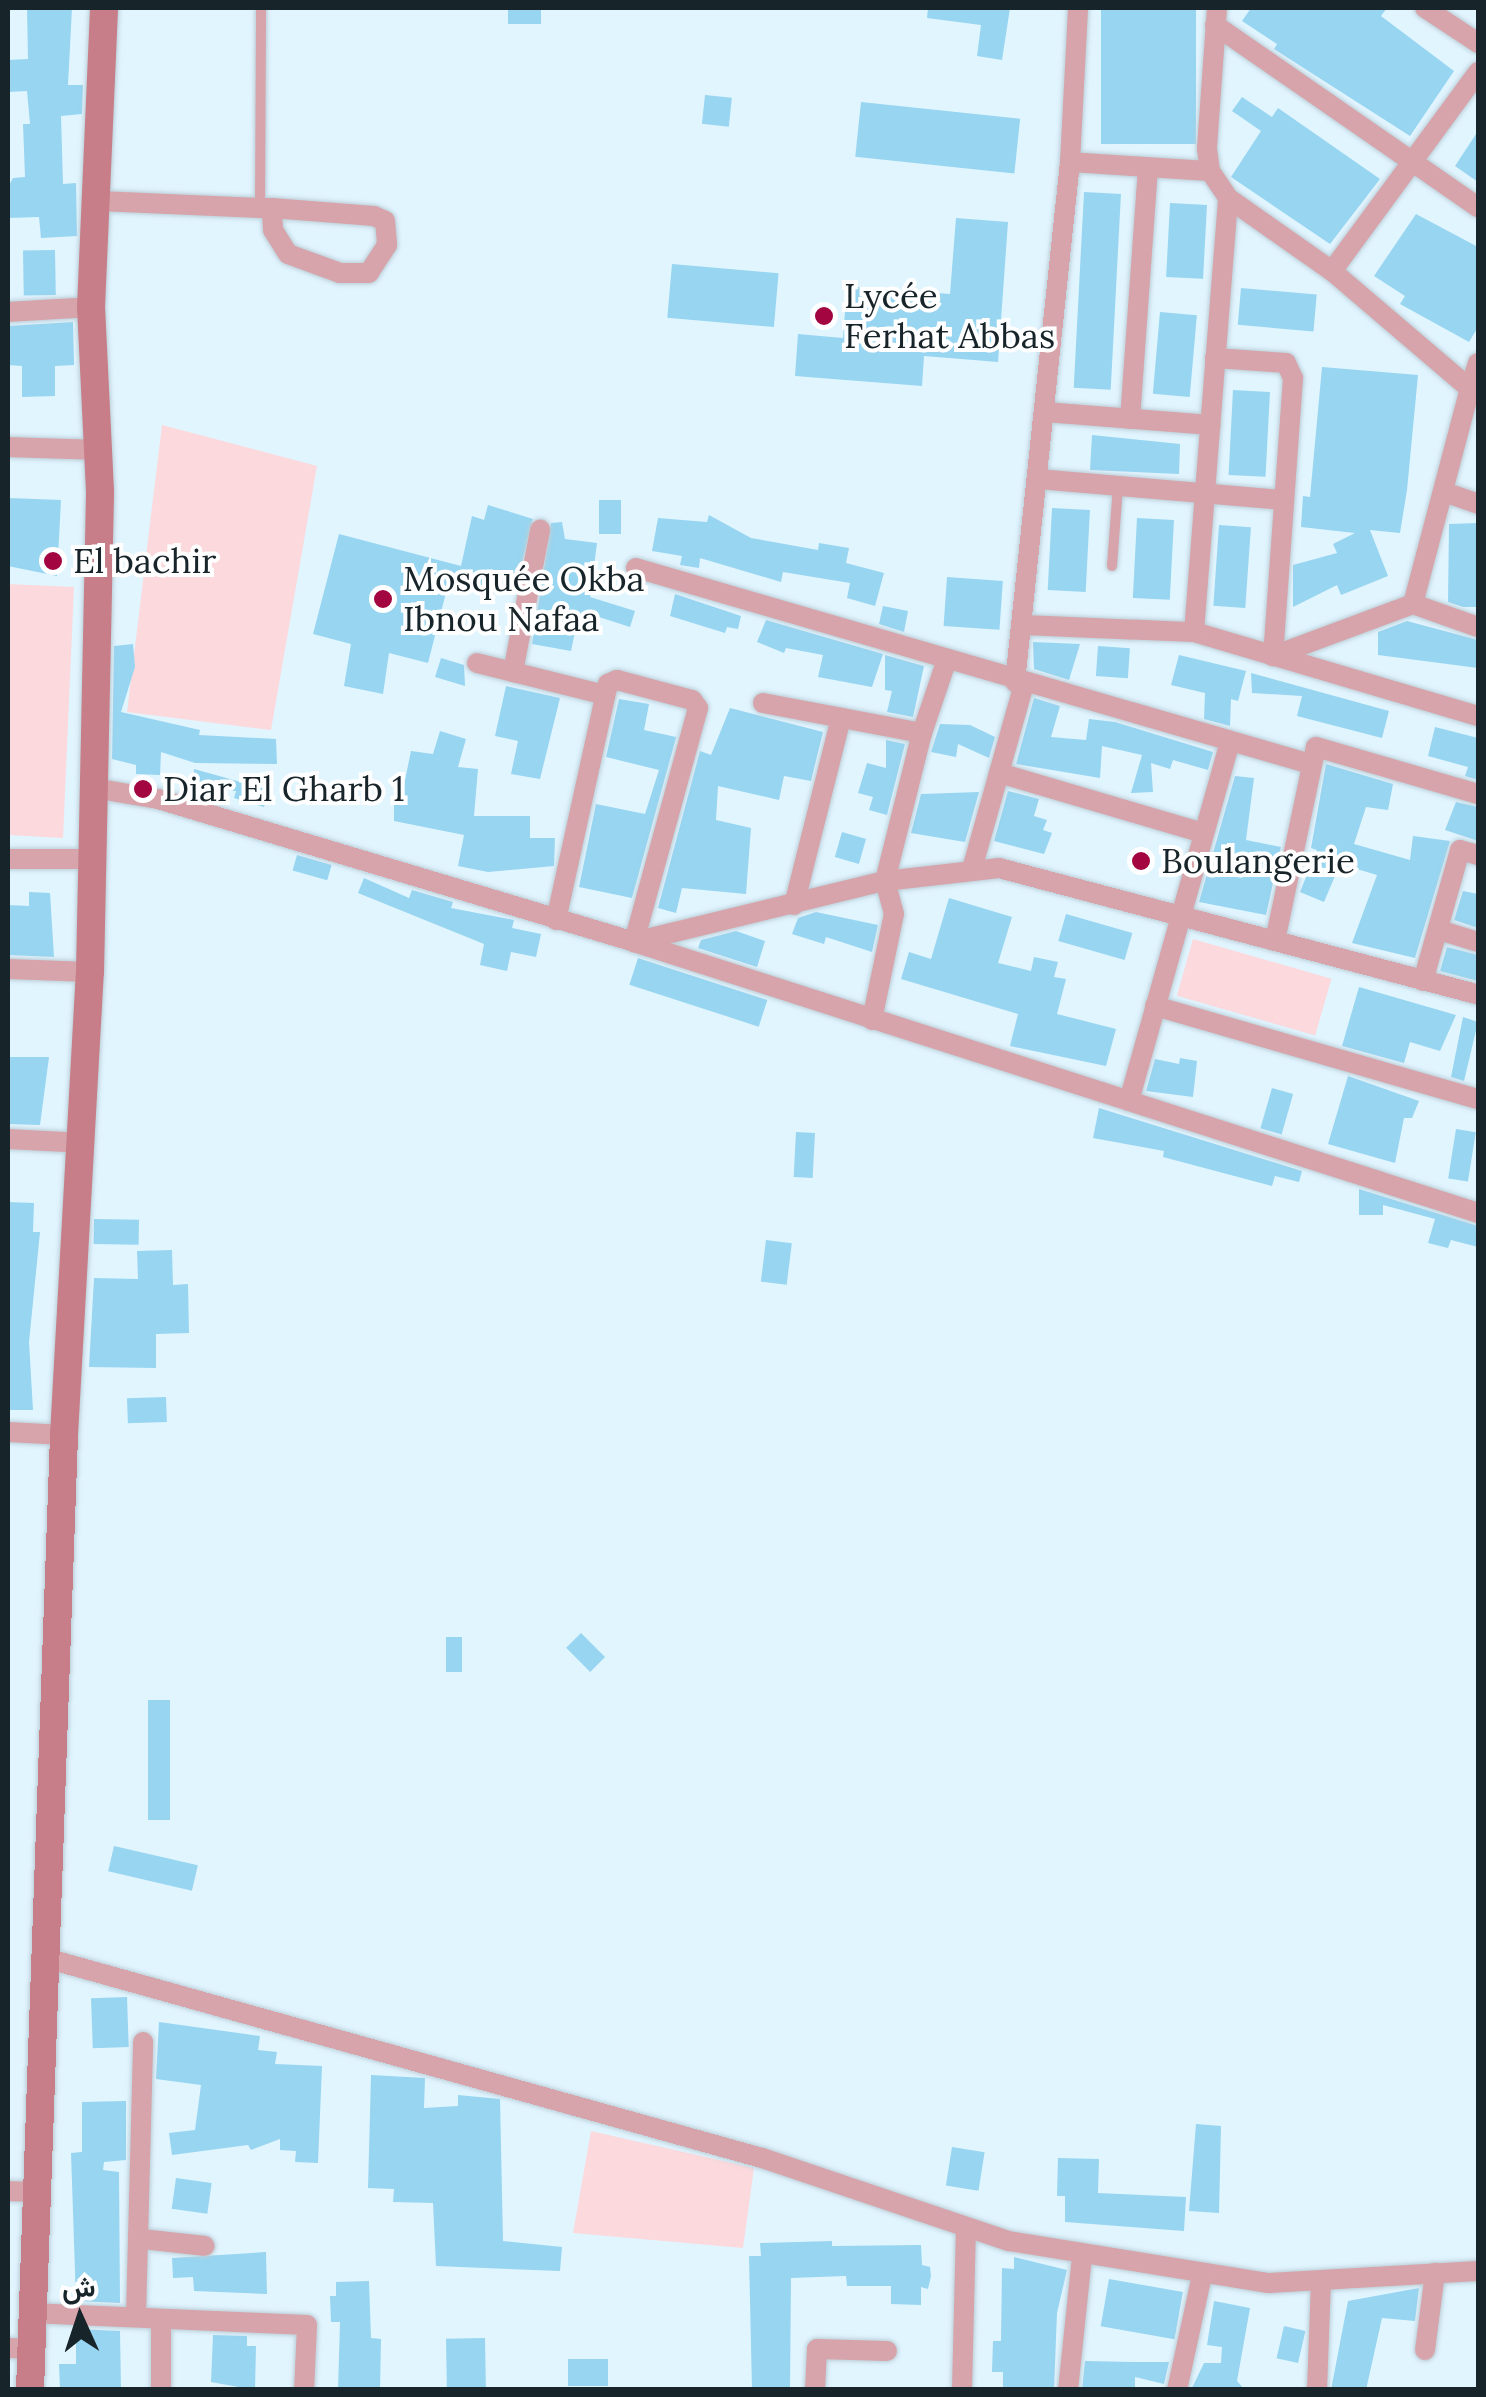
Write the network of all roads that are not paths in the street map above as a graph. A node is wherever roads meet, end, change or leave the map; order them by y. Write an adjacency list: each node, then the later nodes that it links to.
1 (104, 8): 13 (main road)
2 (261, 8): 15 (lane)
3 (1078, 8): 9 (street)
4 (1426, 8): 6 (street)
5 (1216, 16): 8 (street); 11 (street)
6 (1478, 43)
7 (1478, 72): 8 (street)
8 (1411, 156): 14 (street); 16 (street)
9 (1070, 162): 10 (street); 22 (street)
10 (1148, 169): 11 (street); 23 (street)
11 (1210, 171): 12 (street)
12 (1228, 198): 16 (street); 19 (street)
13 (100, 201): 15 (street); 17 (main road)
14 (1478, 207)
15 (266, 208): 15 (street)
16 (1332, 271): 21 (street)
17 (91, 307): 18 (street); 26 (main road)
18 (8, 312)
19 (1215, 358): 24 (street); 31 (street)
20 (1478, 363): 21 (street)
21 (1470, 390): 29 (street)
22 (1045, 412): 23 (street); 27 (street)
23 (1130, 418): 24 (street)
24 (1210, 425): 30 (street)
25 (8, 447): 26 (street)
26 (99, 450): 53 (main road)
27 (1038, 479): 28 (street); 37 (street)
28 (1118, 487): 30 (street); 34 (lane)
29 (1444, 492): 32 (street); 36 (street)
30 (1205, 494): 31 (street); 39 (street)
31 (1284, 500): 40 (street)
32 (1478, 504)
33 (540, 530): 43 (street)
34 (1112, 566)
35 (636, 568): 41 (street)
36 (1413, 604): 38 (street); 40 (street)
37 (1024, 626): 39 (street); 44 (street)
38 (1478, 627)
39 (1194, 632): 40 (street)
40 (1273, 656): 47 (street)
41 (947, 659): 44 (street); 49 (street)
42 (477, 662): 43 (street)
43 (513, 672): 45 (street)
44 (1020, 683): 50 (street); 52 (street)
45 (604, 696): 63 (street); 66 (street)
46 (763, 703): 48 (street)
47 (1478, 716)
48 (841, 718): 49 (street); 61 (street)
49 (922, 733): 60 (street)
50 (1230, 742): 51 (street); 55 (street)
51 (1310, 764): 54 (street); 65 (street)
52 (999, 774): 55 (street); 59 (street)
53 (94, 788): 58 (main road); 63 (street)
54 (1478, 794)
55 (1202, 834): 62 (street)
56 (1478, 855): 64 (street)
57 (8, 859): 58 (street)
58 (93, 859): 69 (main road)
59 (972, 869): 60 (street); 62 (street)
60 (885, 881): 61 (street); 73 (street)
61 (794, 906): 66 (street)
62 (1184, 916): 65 (street); 72 (street)
63 (556, 920): 66 (street)
64 (1438, 930): 67 (street); 70 (street)
65 (1274, 941): 70 (street)
66 (634, 942): 73 (street)
67 (1478, 942)
68 (8, 969): 69 (street)
69 (90, 972): 77 (main road)
70 (1423, 981): 71 (street)
71 (1478, 995)
72 (1155, 1006): 74 (street); 75 (street)
73 (872, 1020): 75 (street)
74 (1478, 1099)
75 (1129, 1102): 78 (street)
76 (8, 1139): 77 (street)
77 (84, 1144): 80 (main road)
78 (1478, 1212)
79 (8, 1432): 80 (street)
80 (64, 1435): 81 (main road)
81 (42, 1957): 83 (main road); 84 (street)
82 (143, 2042): 85 (street)
83 (22, 2191): 92 (main road)
84 (966, 2230): 87 (street); 102 (street)
85 (142, 2239): 86 (street); 93 (street)
86 (205, 2246)
87 (1082, 2256): 90 (street); 103 (street)
88 (1478, 2270): 89 (street)
89 (1435, 2274): 91 (street); 96 (street)
90 (1202, 2275): 91 (street); 104 (street)
91 (1321, 2282): 105 (street)
92 (31, 2314): 93 (street); 95 (main road)
93 (136, 2315): 94 (street)
94 (161, 2323): 99 (street); 100 (street)
95 (19, 2349): 98 (main road)
96 (1426, 2350)
97 (887, 2351): 101 (street)
98 (30, 2390)
99 (161, 2390)
100 (304, 2390)
101 (815, 2390)
102 (962, 2390)
103 (1068, 2390)
104 (1177, 2390)
105 (1316, 2390)

